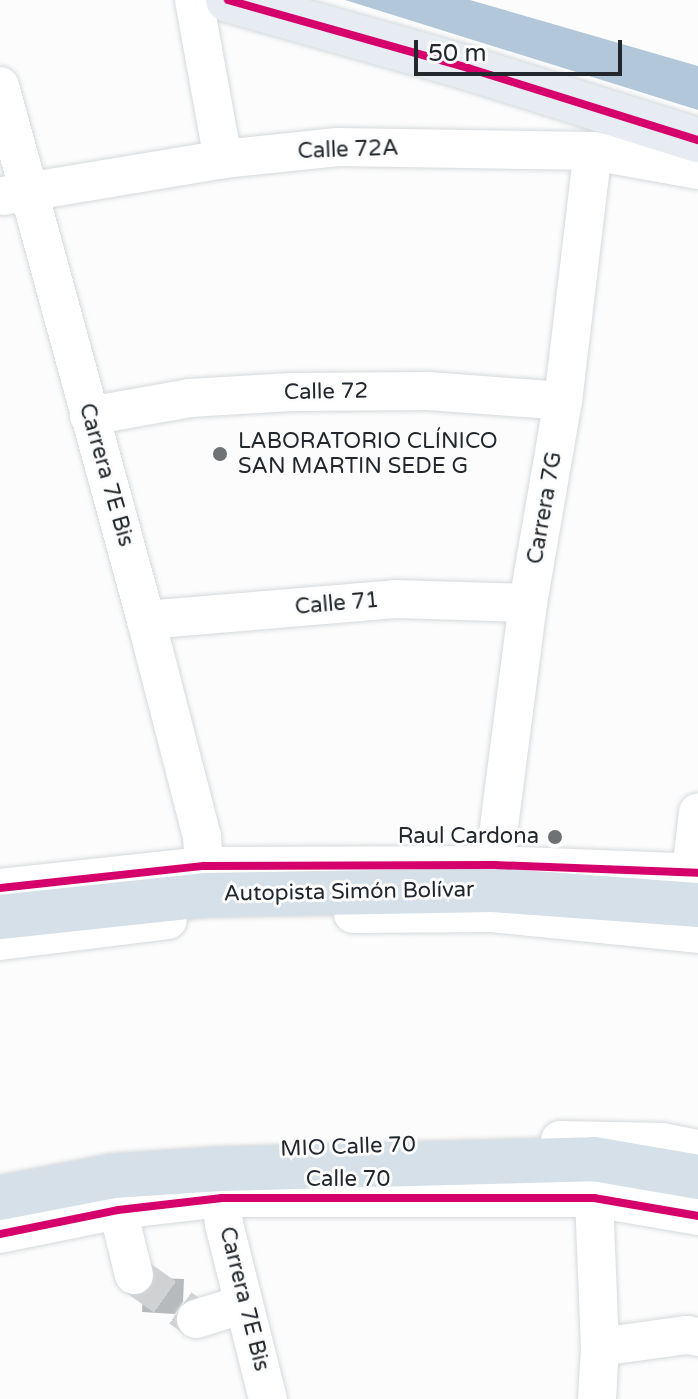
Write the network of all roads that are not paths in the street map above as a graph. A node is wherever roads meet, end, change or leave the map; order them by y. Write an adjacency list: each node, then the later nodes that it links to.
1 (194, 0): 6 (street)
2 (228, 0): 4 (main road)
3 (0, 86): 8 (street, Carrera 7E Bis)
4 (698, 140)
5 (593, 151): 6 (street, Calle 72A); 7 (street, Calle 72A); 9 (street, Carrera 7G)
6 (223, 159): 8 (street, Calle 72A)
7 (698, 170)
8 (13, 193): 10 (street, Carrera 7E Bis)
9 (563, 401): 10 (street, Calle 72); 11 (street, Carrera 7G)
10 (89, 416): 12 (street, Carrera 7E Bis)
11 (528, 603): 12 (street, Calle 71); 14 (street, Carrera 7G)
12 (146, 620): 15 (street, Carrera 7E Bis)
13 (698, 812): 16 (street)
14 (494, 865): 15 (street); 16 (street)
15 (204, 866): 17 (street)
16 (696, 884): 18 (highway, Autopista Simón Bolívar)
17 (0, 888)
18 (0, 917)
19 (698, 934): 20 (street)
20 (0, 941)
21 (698, 1149): 23 (street, MIO Calle 70)
22 (698, 1177): 24 (highway)
23 (0, 1180)
24 (0, 1198)
25 (222, 1198): 26 (street, Calle 70); 27 (street, Calle 70); 31 (street, Carrera 7E Bis)
26 (594, 1198): 28 (street, Calle 70); 34 (street)
27 (118, 1210): 29 (street, Calle 70); 30 (street)
28 (698, 1216)
29 (0, 1234)
30 (134, 1275)
31 (244, 1304): 32 (street); 35 (street, Carrera 7E Bis)
32 (196, 1319)
33 (698, 1337): 34 (street)
34 (600, 1347): 36 (street)
35 (268, 1399)
36 (597, 1399)

